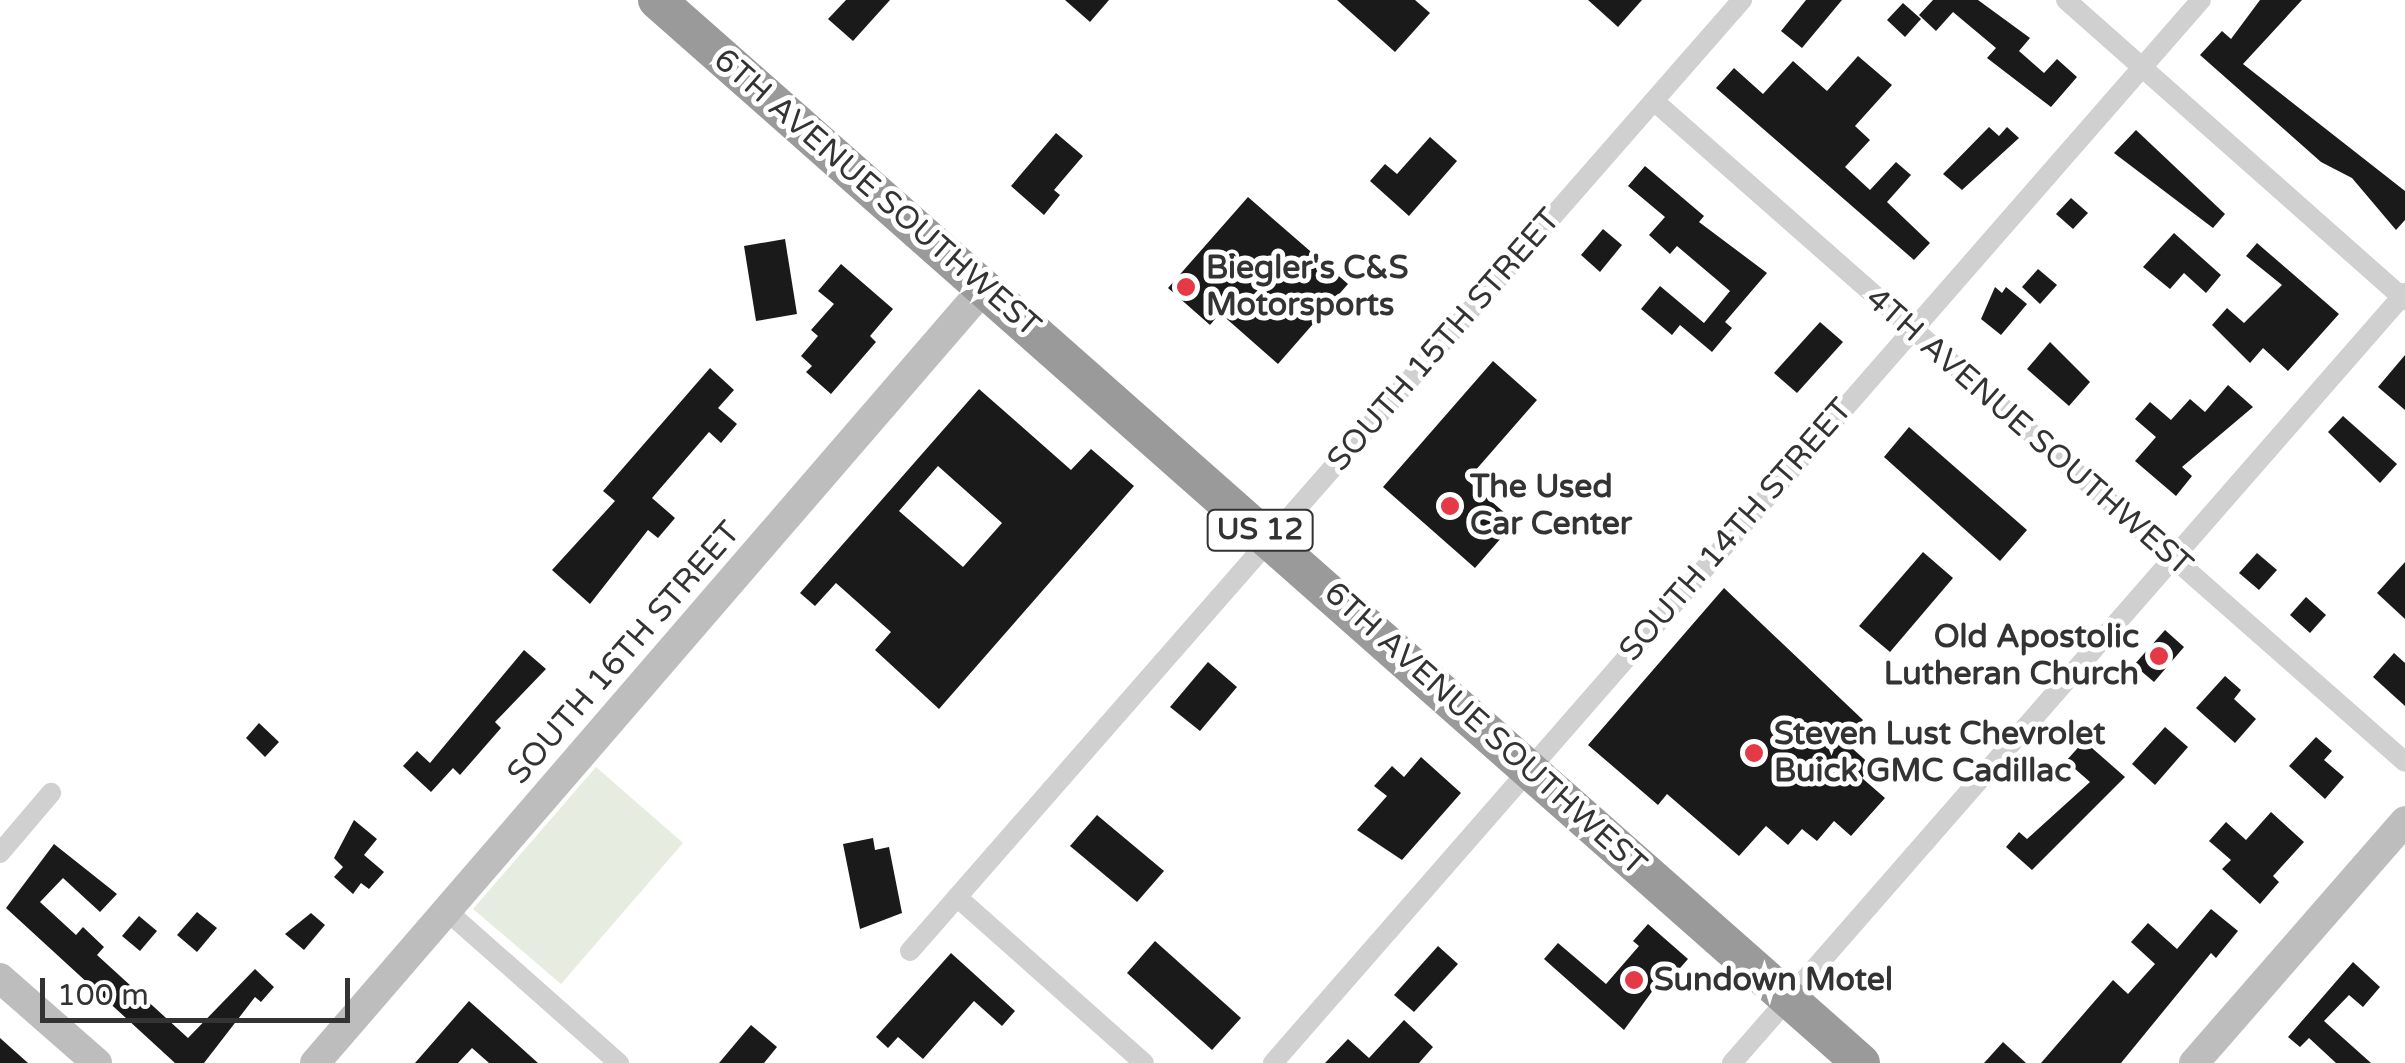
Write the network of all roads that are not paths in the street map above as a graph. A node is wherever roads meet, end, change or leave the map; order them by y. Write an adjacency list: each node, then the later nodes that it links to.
1 (657, 0): 7 (highway, 6TH AVENUE SOUTHWEST / US 12)
2 (1742, 0): 6 (street, SOUTH 15TH STREET)
3 (2066, 0): 5 (street)
4 (2201, 0): 5 (street, SOUTH 14TH STREET)
5 (2142, 68): 8 (street); 9 (street, SOUTH 14TH STREET)
6 (1654, 100): 9 (street, 4TH AVENUE SOUTHWEST); 10 (street, SOUTH 15TH STREET)
7 (984, 288): 10 (highway, 6TH AVENUE SOUTHWEST / US 12); 18 (street, SOUTH 16TH STREET)
8 (2404, 296): 11 (street)
9 (1911, 328): 11 (street, 4TH AVENUE SOUTHWEST); 13 (street, SOUTH 14TH STREET)
10 (1270, 539): 13 (highway, 6TH AVENUE SOUTHWEST / US 12); 17 (street, SOUTH 15TH STREET)
11 (2173, 558): 12 (street, 4TH AVENUE SOUTHWEST); 21 (street)
12 (2405, 762)
13 (1528, 768): 21 (highway, 6TH AVENUE SOUTHWEST / US 12); 26 (street, SOUTH 14TH STREET)
14 (51, 793): 16 (street)
15 (2405, 821): 29 (street)
16 (0, 852)
17 (957, 898): 19 (street, SOUTH 15TH STREET); 25 (street)
18 (447, 911): 23 (street, SOUTH 16TH STREET); 24 (street)
19 (910, 951)
20 (0, 978): 22 (street)
21 (1788, 998): 27 (street); 28 (highway, 6TH AVENUE SOUTHWEST / US 12)
22 (97, 1063)
23 (315, 1063)
24 (618, 1063)
25 (1144, 1063)
26 (1273, 1063)
27 (1732, 1063)
28 (1861, 1063)
29 (2194, 1063)

